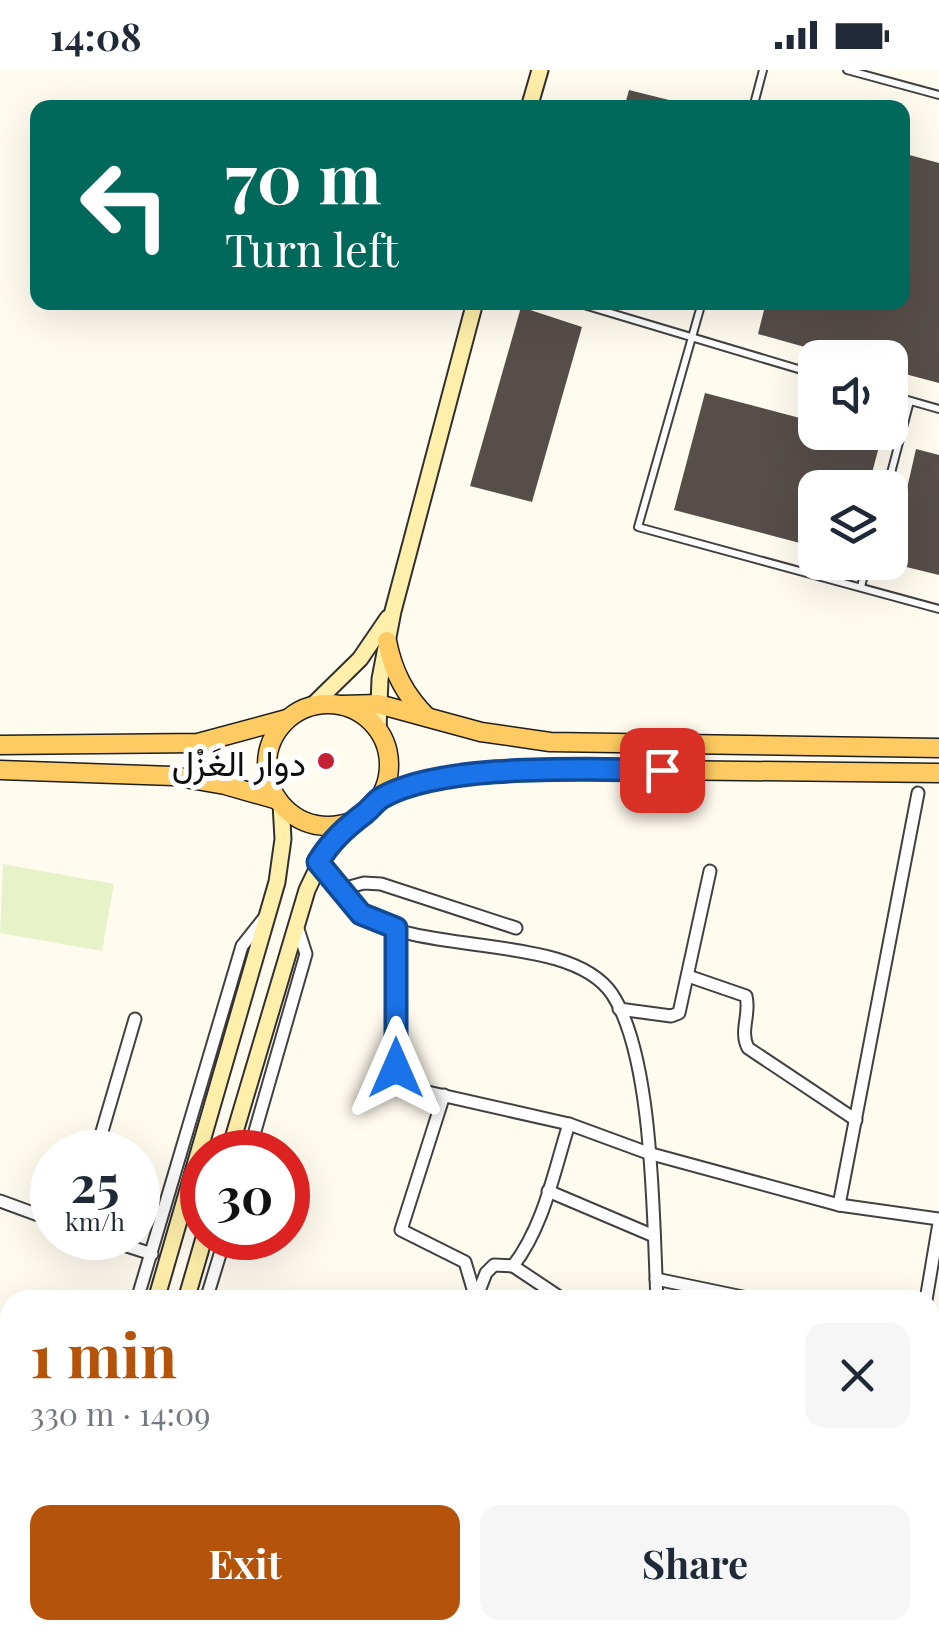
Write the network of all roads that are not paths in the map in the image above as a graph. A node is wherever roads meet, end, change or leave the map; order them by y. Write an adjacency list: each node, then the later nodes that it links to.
1 (540, 70): 5 (main road)
2 (763, 70): 6 (lane)
3 (848, 70): 4 (lane)
4 (939, 96)
5 (531, 100)
6 (756, 100)
7 (474, 310): 18 (main road)
8 (599, 310): 10 (lane)
9 (700, 310): 10 (lane)
10 (692, 340): 11 (lane); 16 (lane)
11 (798, 369)
12 (910, 401): 13 (lane); 14 (lane)
13 (939, 409)
14 (892, 470)
15 (862, 580): 16 (lane)
16 (860, 588): 17 (lane)
17 (939, 609)
18 (393, 611): 19 (main road); 21 (main road)
19 (386, 641): 20 (main road); 23 (main road)
20 (378, 704): 22 (main road); 23 (main road); 25 (main road)
21 (313, 706): 22 (main road); 24 (main road)
22 (342, 706): 25 (main road)
23 (428, 717): 27 (main road)
24 (288, 719): 26 (main road); 32 (main road)
25 (378, 730): 31 (main road)
26 (0, 745)
27 (939, 748)
28 (0, 770): 32 (main road)
29 (939, 773): 31 (main road)
30 (918, 793): 45 (street)
31 (378, 799): 33 (main road)
32 (280, 801): 33 (main road); 37 (main road)
33 (356, 819): 34 (main road)
34 (318, 862): 36 (street); 38 (main road)
35 (710, 871): 41 (street)
36 (342, 889): 39 (street); 40 (street)
37 (268, 914): 56 (street); 64 (main road)
38 (296, 922): 48 (main road); 49 (street)
39 (396, 928): 42 (street); 44 (street)
40 (516, 928)
41 (688, 976): 42 (street); 45 (street)
42 (619, 1009): 50 (street)
43 (135, 1018): 47 (street)
44 (444, 1095): 46 (street); 67 (street)
45 (856, 1120): 53 (street)
46 (569, 1124): 50 (street); 51 (street)
47 (102, 1130)
48 (235, 1130)
49 (255, 1130)
50 (648, 1154): 53 (street); 57 (street)
51 (548, 1191): 57 (street); 61 (street)
52 (0, 1201): 54 (street)
53 (839, 1204): 55 (street)
54 (30, 1212)
55 (939, 1221): 72 (street)
56 (160, 1227)
57 (654, 1236): 62 (street)
58 (150, 1260): 63 (street)
59 (198, 1260): 65 (main road)
60 (218, 1260): 66 (street)
61 (514, 1266): 68 (street); 69 (street)
62 (656, 1279): 70 (street); 71 (street)
63 (141, 1290)
64 (159, 1290)
65 (189, 1290)
66 (209, 1290)
67 (474, 1290)
68 (480, 1290)
69 (549, 1290)
70 (657, 1290)
71 (709, 1290)
72 (928, 1290)

